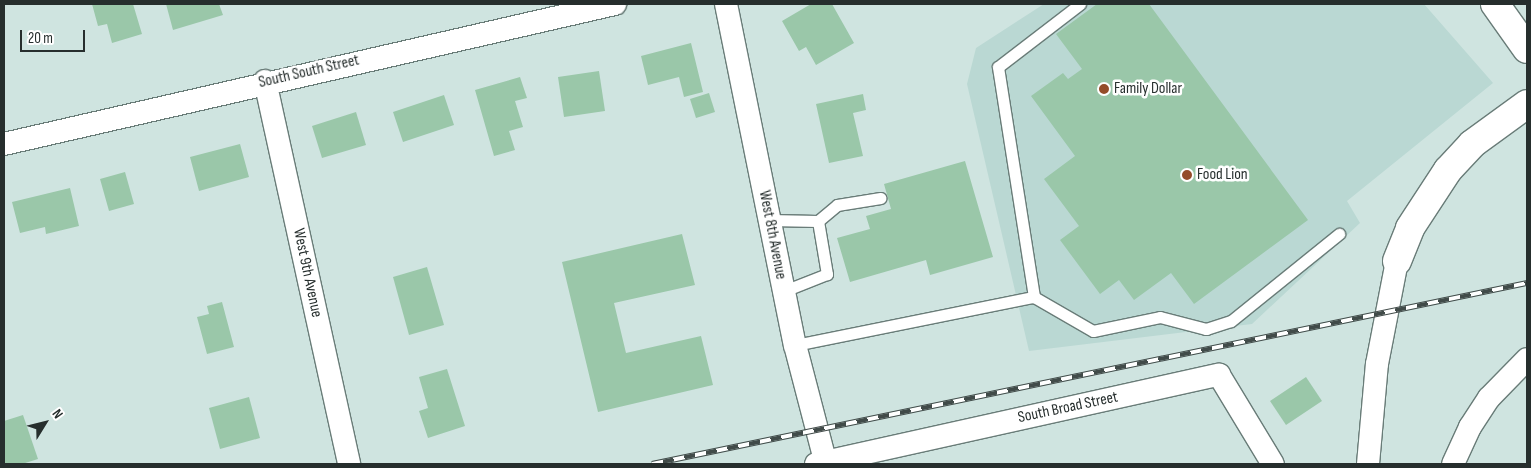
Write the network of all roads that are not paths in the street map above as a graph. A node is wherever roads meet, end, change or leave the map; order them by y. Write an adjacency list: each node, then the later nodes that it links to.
1 (615, 4): 6 (street, South South Street)
2 (726, 4): 10 (street, West 8th Avenue)
3 (1080, 4): 15 (lane)
4 (1494, 4): 5 (main road)
5 (1527, 49)
6 (265, 82): 8 (street, South South Street); 18 (street, West 9th Avenue)
7 (1527, 104): 13 (main road)
8 (4, 144)
9 (880, 198): 11 (lane)
10 (769, 220): 11 (lane); 14 (street, West 8th Avenue)
11 (818, 221): 14 (lane)
12 (1339, 234): 15 (lane)
13 (1397, 261): 21 (street)
14 (784, 291): 16 (street, West 8th Avenue)
15 (1034, 297): 16 (lane)
16 (795, 345): 19 (street, West 8th Avenue)
17 (1527, 359): 22 (street)
18 (348, 464)
19 (822, 464): 20 (street, South Broad Street)
20 (1273, 464)
21 (1368, 464)
22 (1453, 464)

